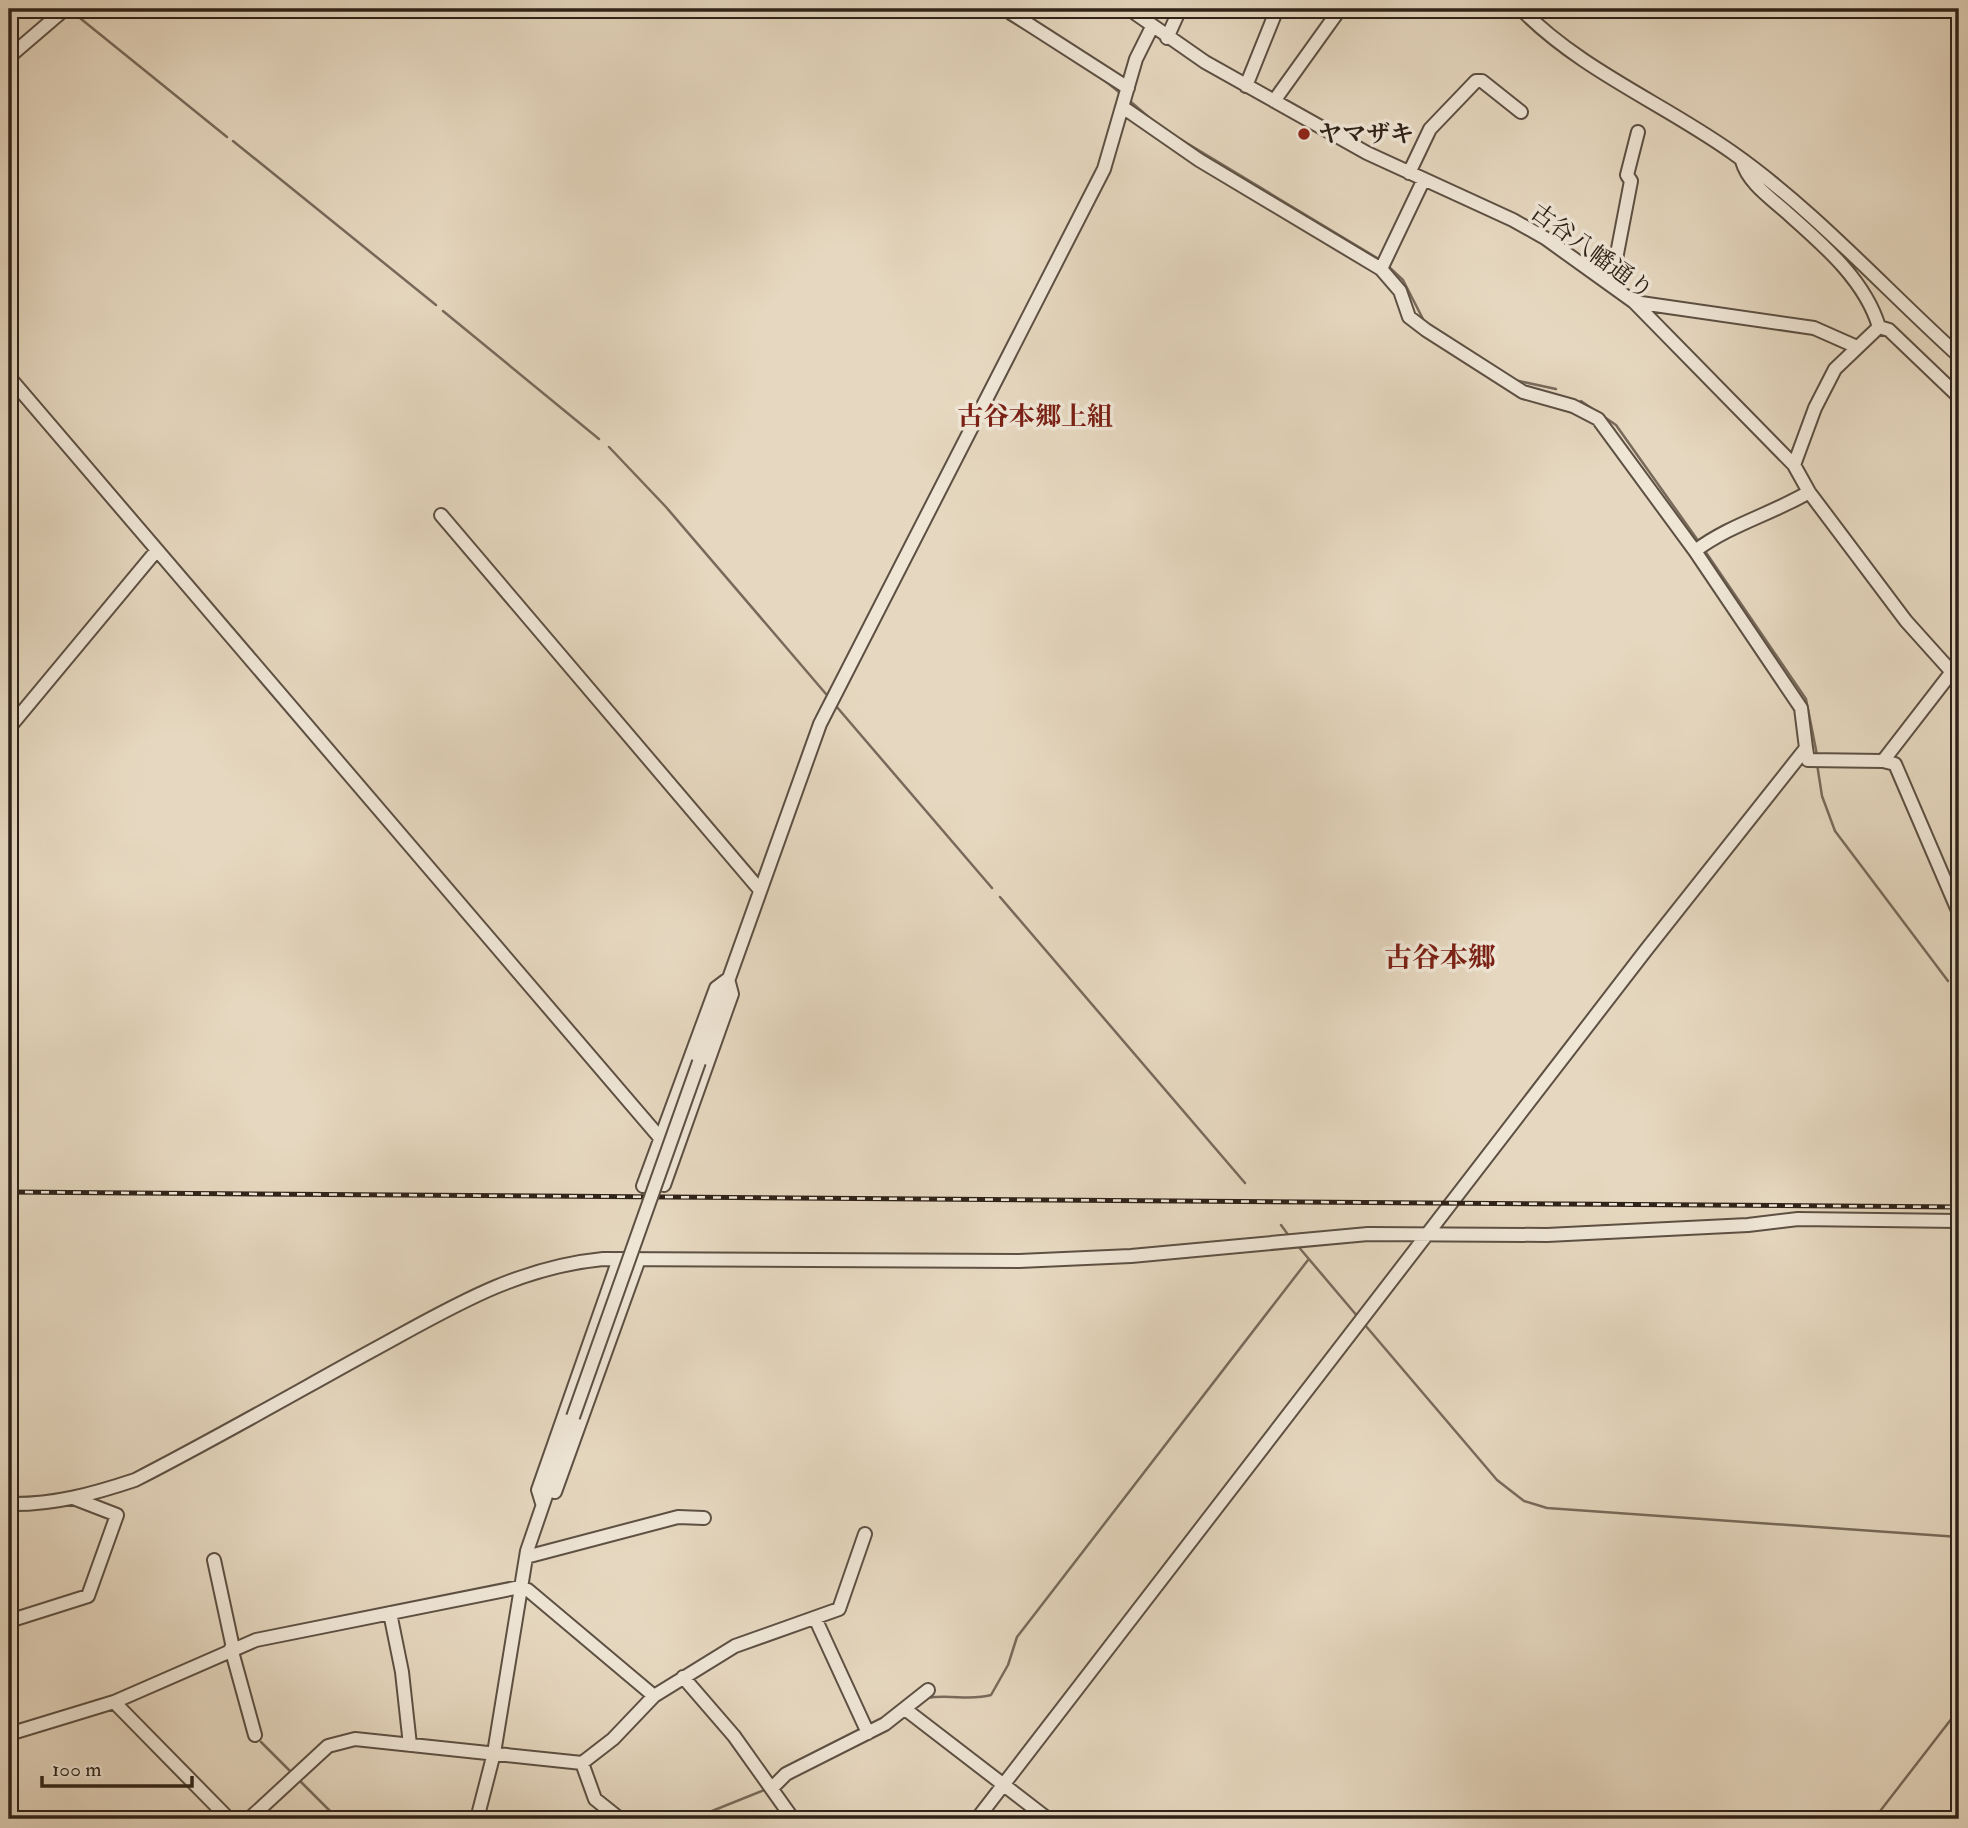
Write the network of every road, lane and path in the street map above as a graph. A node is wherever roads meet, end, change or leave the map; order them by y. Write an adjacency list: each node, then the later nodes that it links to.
1 (65, 9): 10 (street)
2 (1005, 9): 12 (street)
3 (1129, 9): 8 (street, 古谷八幡通り)
4 (1180, 9): 9 (street)
5 (1277, 9): 11 (street)
6 (1340, 9): 13 (street)
7 (1521, 9): 17 (street)
8 (1152, 27): 9 (street, 古谷八幡通り); 12 (street)
9 (1167, 38): 11 (street, 古谷八幡通り)
10 (9, 57)
11 (1246, 86): 13 (street, 古谷八幡通り)
12 (1128, 88): 14 (street)
13 (1274, 101): 18 (street, 古谷八幡通り)
14 (1124, 108): 20 (street); 38 (street)
15 (1521, 112): 18 (street)
16 (1638, 132): 21 (street)
17 (1741, 159): 23 (street); 25 (street)
18 (1409, 173): 19 (street, 古谷八幡通り)
19 (1424, 179): 20 (street); 21 (street, 古谷八幡通り)
20 (1381, 269): 33 (street)
21 (1611, 285): 22 (street, 古谷八幡通り)
22 (1634, 302): 24 (street); 29 (street, 古谷八幡通り)
23 (1880, 327): 24 (street); 28 (street)
24 (1857, 347): 29 (street)
25 (1959, 356)
26 (9, 377): 27 (street)
27 (15, 392): 32 (street)
28 (1959, 397)
29 (1794, 465): 30 (street, 古谷八幡通り)
30 (1809, 492): 33 (street); 34 (street, 古谷八幡通り)
31 (441, 515): 38 (street)
32 (157, 550): 35 (street); 41 (street)
33 (1695, 551): 36 (street)
34 (1955, 676): 37 (street)
35 (9, 728)
36 (1806, 748): 37 (street); 45 (street)
37 (1883, 761): 39 (street)
38 (760, 890): 40 (street)
39 (1959, 913)
40 (728, 979): 41 (street); 42 (street); 49 (street, bridge)
41 (661, 1139): 43 (street)
42 (664, 1185)
43 (643, 1186)
44 (1959, 1221): 45 (street)
45 (1429, 1234): 47 (street); 71 (street)
46 (619, 1259): 47 (street); 48 (street); 49 (street)
47 (639, 1259): 49 (street)
48 (72, 1498): 50 (street); 58 (street)
49 (542, 1503): 53 (street)
50 (9, 1504)
51 (704, 1518): 53 (street)
52 (865, 1534): 57 (street)
53 (526, 1557): 55 (street)
54 (214, 1560): 59 (street)
55 (520, 1587): 56 (street); 62 (street); 69 (street)
56 (390, 1612): 59 (street); 68 (street)
57 (815, 1618): 60 (street); 65 (street)
58 (9, 1621)
59 (232, 1648): 63 (street); 67 (street)
60 (683, 1677): 62 (street); 72 (street)
61 (928, 1690): 64 (street)
62 (654, 1696): 70 (street)
63 (114, 1702): 66 (street); 73 (street)
64 (905, 1709): 65 (street); 71 (street)
65 (868, 1733): 72 (street)
66 (9, 1734)
67 (255, 1735)
68 (410, 1745): 69 (street); 74 (street)
69 (494, 1753): 70 (street); 75 (street)
70 (582, 1763): 76 (street)
71 (1003, 1785): 78 (street); 79 (street)
72 (772, 1787): 77 (street)
73 (229, 1819)
74 (249, 1819)
75 (477, 1819)
76 (620, 1819)
77 (793, 1819)
78 (976, 1819)
79 (1048, 1819)

